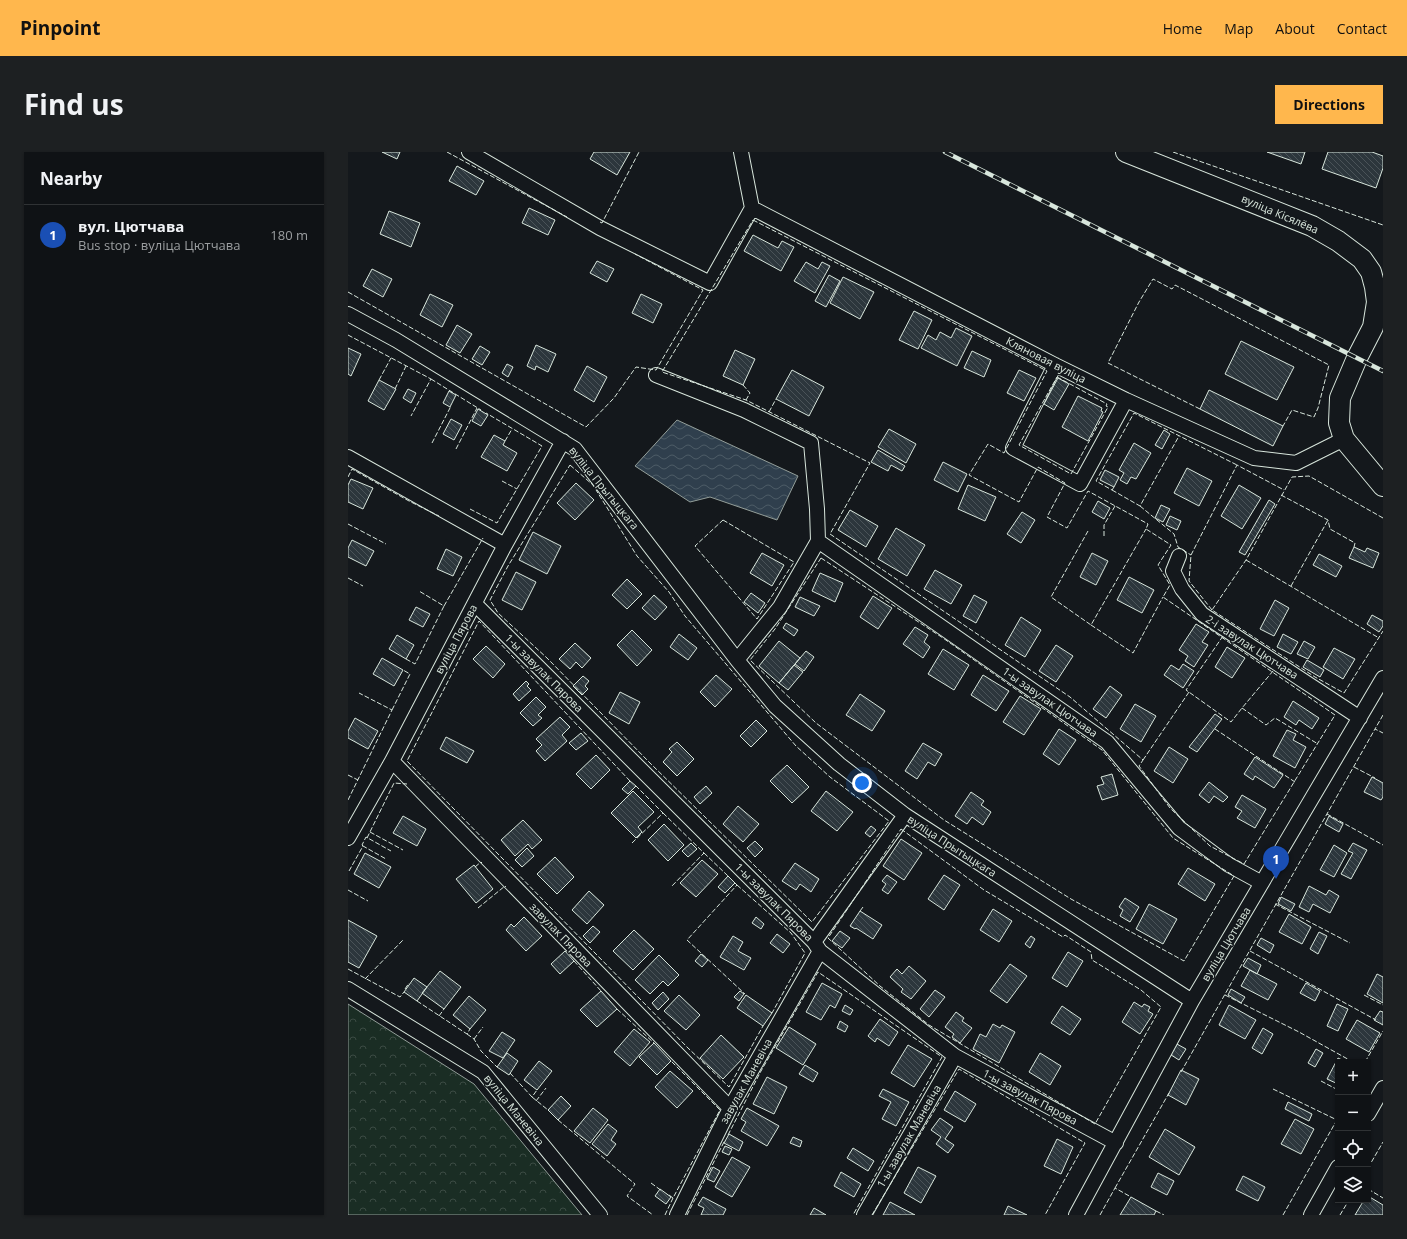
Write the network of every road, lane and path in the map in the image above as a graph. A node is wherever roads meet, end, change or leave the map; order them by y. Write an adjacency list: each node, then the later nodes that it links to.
1 (469, 152): 4 (street)
2 (741, 152): 4 (street)
3 (1126, 152): 9 (street, вуліца Кісялёва)
4 (752, 208): 6 (street, Кляновая вуліца)
5 (348, 314): 10 (street, вуліца Прытыцкага)
6 (1055, 365): 8 (street, Кляновая вуліца); 8 (street)
7 (656, 375): 13 (street)
8 (1126, 400): 9 (street, Кляновая вуліца)
9 (1344, 439): 12 (street)
10 (563, 441): 14 (street, вуліца Пярова); 17 (street, вуліца Прытыцкага)
11 (348, 457): 14 (street)
12 (1383, 486)
13 (818, 541): 17 (street); 23 (street, 1-ы завулак Цютчава)
14 (505, 545): 16 (street, вуліца Пярова)
15 (1179, 556): 19 (street, 2-і завулак Цютчава)
16 (475, 604): 20 (street, вуліца Пярова); 24 (street, 1-ы завулак Пярова)
17 (737, 660): 21 (street, вуліца Прытыцкага)
18 (1383, 678): 19 (street, вуліца Цютчава)
19 (1360, 718): 23 (street, вуліца Цютчава)
20 (392, 761): 22 (street, вуліца Пярова); 29 (street, завулак Пярова)
21 (905, 815): 24 (street, завулак Маневіча); 26 (street, вуліца Прытыцкага)
22 (348, 838)
23 (1262, 883): 26 (street, вуліца Цютчава)
24 (817, 946): 27 (street, 1-ы завулак Пярова); 29 (street, завулак Маневіча)
25 (348, 990): 33 (street, вуліца Маневіча)
26 (1192, 1001): 31 (street, вуліца Цютчава)
27 (955, 1056): 31 (street, 1-ы завулак Пярова); 35 (street, 1-ы завулак Маневіча)
28 (1381, 1097): 30 (street)
29 (730, 1108): 34 (street, завулак Маневіча)
30 (1371, 1110)
31 (1116, 1143): 36 (street, вуліца Цютчава)
32 (1335, 1173): 37 (street)
33 (600, 1215)
34 (677, 1215)
35 (864, 1215)
36 (1076, 1215)
37 (1311, 1215)

